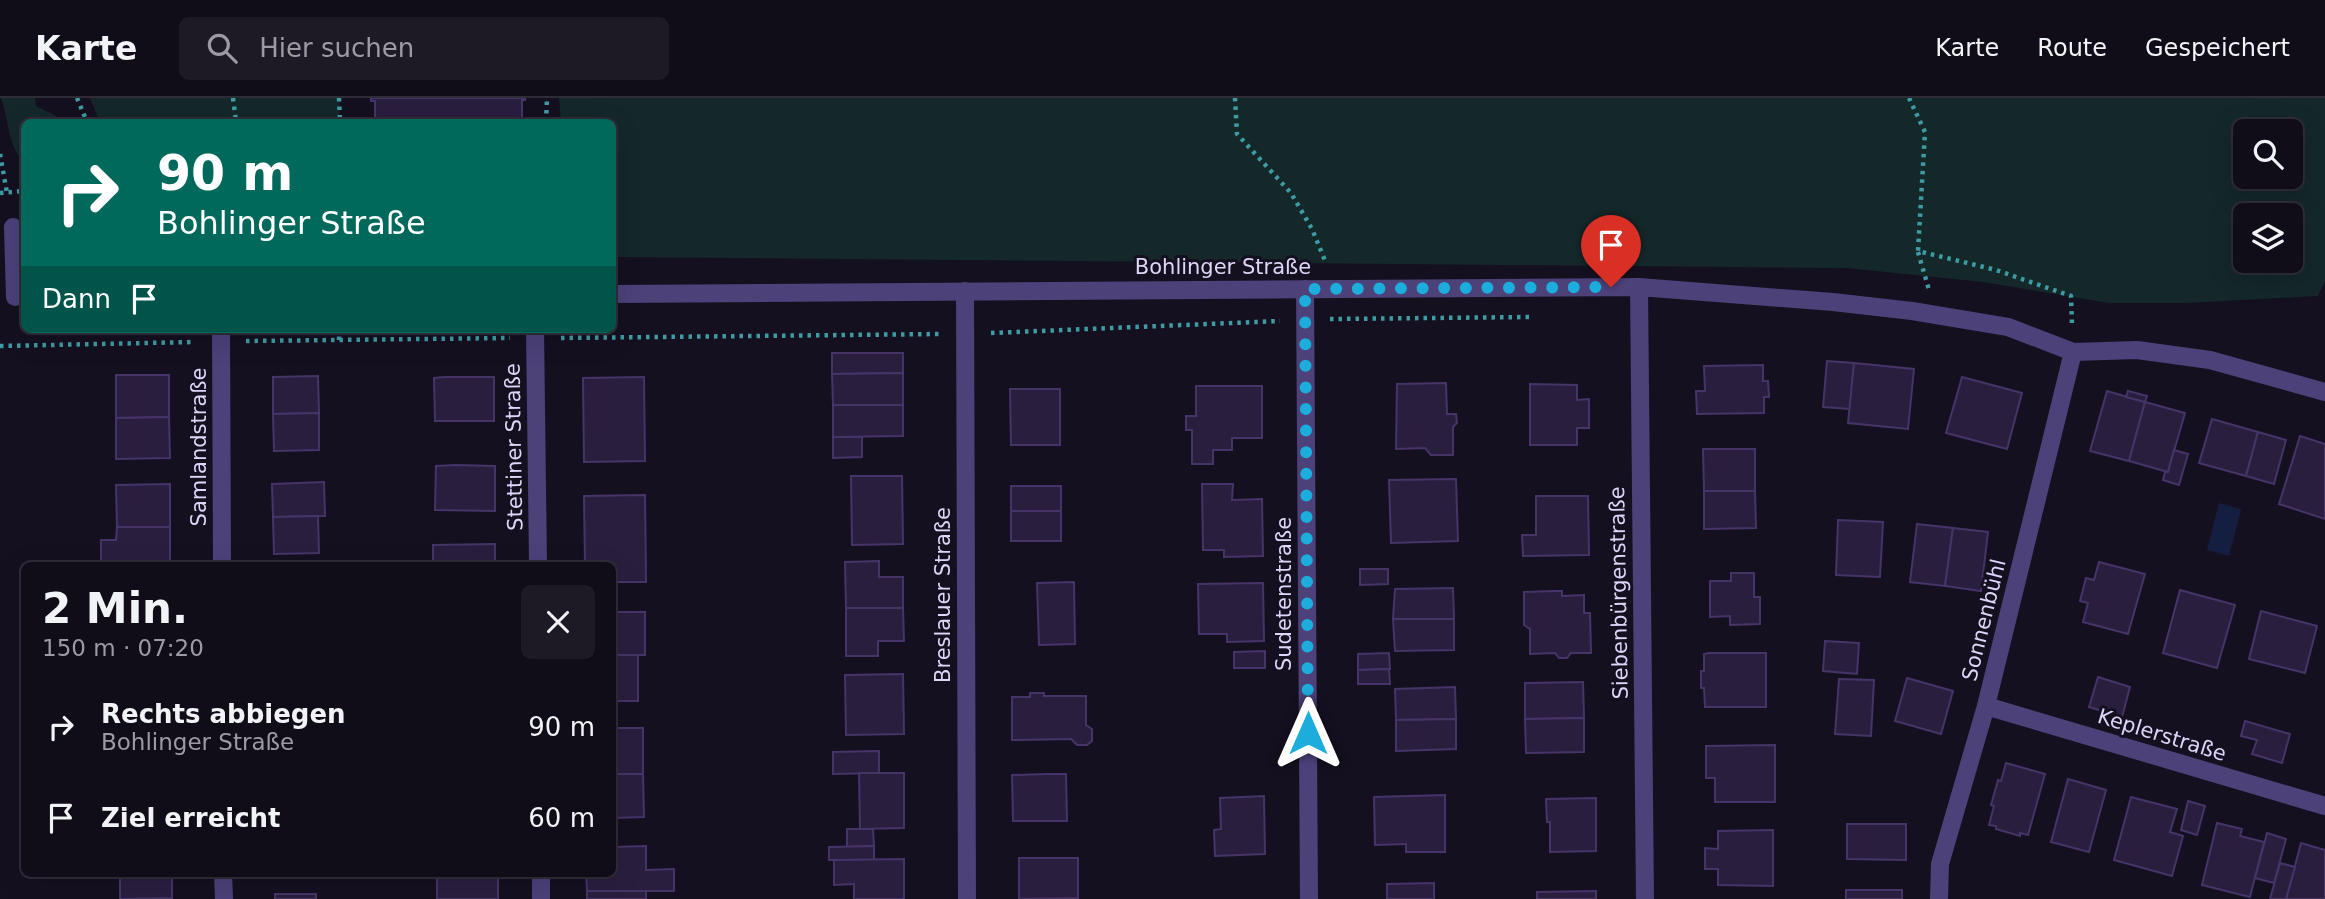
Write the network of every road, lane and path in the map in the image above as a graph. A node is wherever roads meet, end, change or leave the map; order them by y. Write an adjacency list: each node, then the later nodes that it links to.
1 (77, 98): 7 (path)
2 (233, 98): 8 (path)
3 (339, 98): 9 (path)
4 (547, 98): 10 (path)
5 (1235, 98): 19 (path)
6 (1909, 98): 16 (path)
7 (86, 119)
8 (236, 119)
9 (340, 119)
10 (546, 119)
11 (0, 153): 14 (path)
12 (21, 191): 14 (path)
13 (0, 193): 14 (path)
14 (7, 193)
15 (13, 227): 22 (street)
16 (1918, 251): 23 (path); 32 (path)
17 (1639, 287): 19 (street, Bohlinger Straße); 23 (street, Bohlinger Straße); 44 (street, Siebenbürgenstraße)
18 (1305, 289): 19 (street, Bohlinger Straße); 20 (street, Bohlinger Straße); 25 (street, Sudetenstraße)
19 (1336, 289)
20 (965, 291): 21 (street, Bohlinger Straße); 28 (street, Breslauer Straße)
21 (616, 294)
22 (13, 297)
23 (1931, 314): 32 (street, Bohlinger Straße)
24 (1544, 316): 25 (path)
25 (1305, 319): 28 (path); 43 (street, Sudetenstraße)
26 (339, 333): 30 (path)
27 (536, 333): 28 (path); 30 (path); 35 (street, Stettiner Straße)
28 (965, 334): 42 (street, Breslauer Straße)
29 (221, 335): 30 (path); 31 (path); 34 (street, Samlandstraße)
30 (339, 340)
31 (0, 346)
32 (2073, 352): 33 (street); 36 (street, Sonnenbühl)
33 (2325, 392)
34 (222, 562)
35 (538, 562)
36 (1986, 706): 37 (street, Keplerstraße); 45 (street, Sonnenbühl)
37 (2325, 806)
38 (223, 877): 40 (street)
39 (541, 877): 41 (street)
40 (224, 899)
41 (541, 899)
42 (967, 899)
43 (1309, 899)
44 (1645, 899)
45 (1939, 899)

